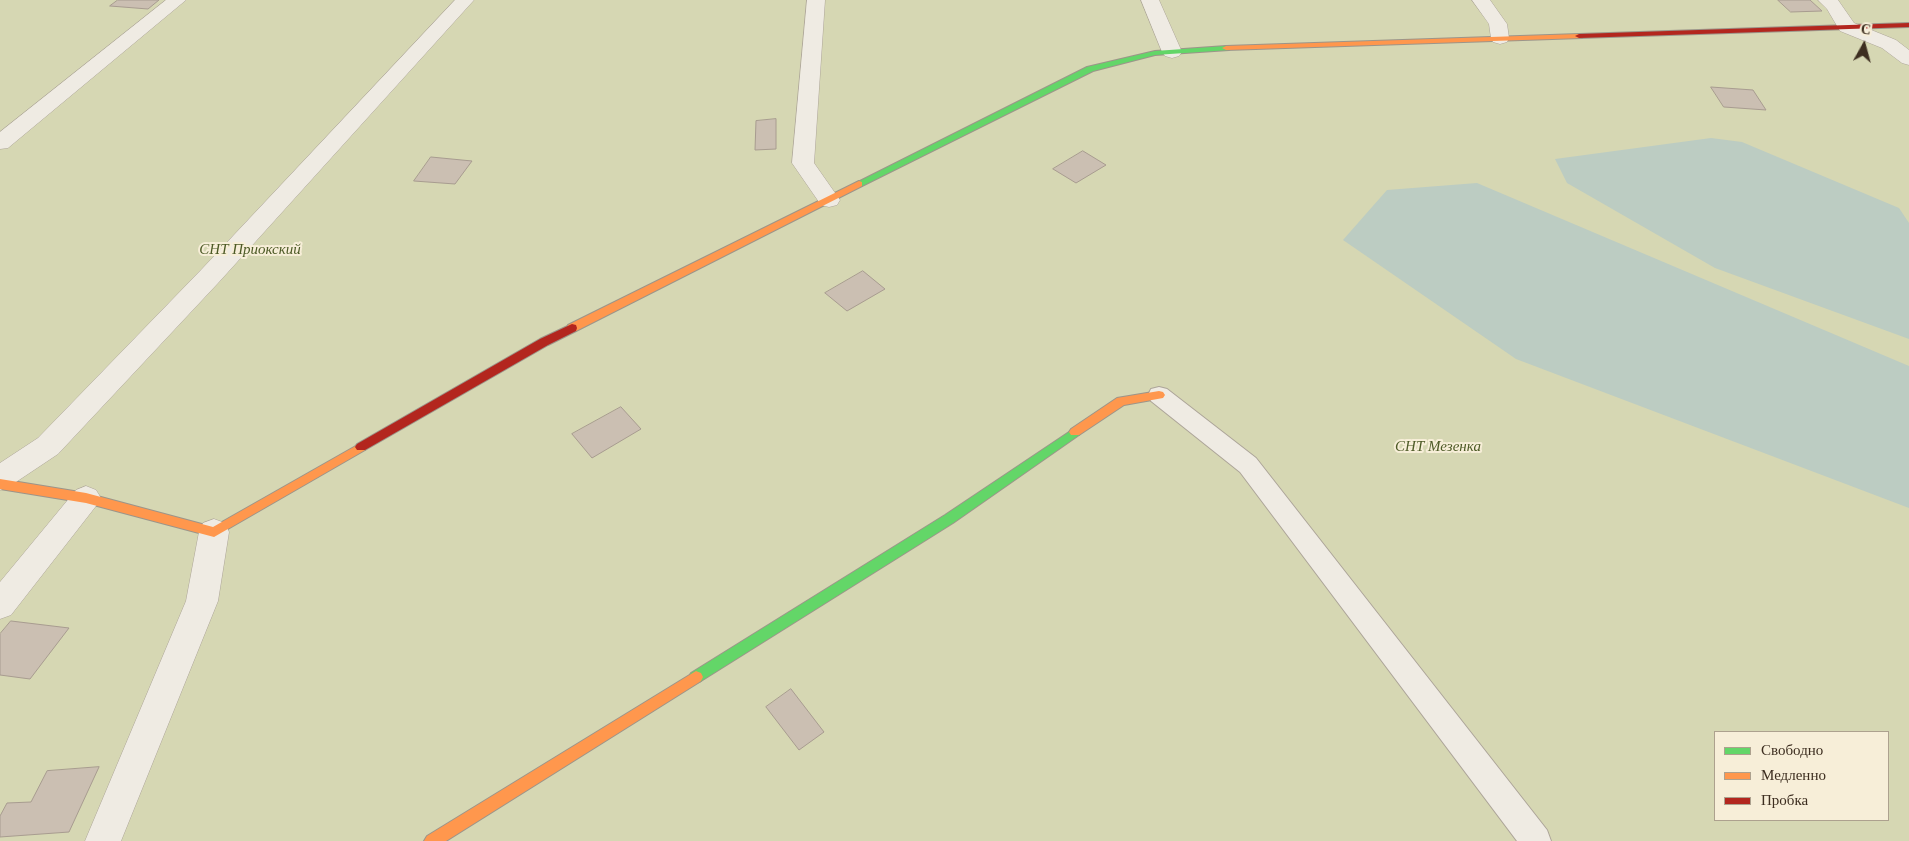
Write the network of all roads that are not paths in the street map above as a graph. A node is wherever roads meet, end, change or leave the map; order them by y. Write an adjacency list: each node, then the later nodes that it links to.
1 (177, 0): 12 (street)
2 (465, 0): 15 (street)
3 (816, 0): 13 (street)
4 (1150, 0): 10 (street)
5 (1482, 0): 9 (street)
6 (1827, 0): 8 (street)
7 (1909, 25): 8 (street)
8 (1847, 27): 9 (street); 11 (street)
9 (1500, 38): 10 (street)
10 (1172, 52): 13 (street)
11 (1909, 59)
12 (0, 143)
13 (829, 200): 18 (street)
14 (1159, 395): 21 (street); 22 (lane)
15 (0, 478)
16 (0, 484): 17 (street)
17 (86, 498): 18 (street); 19 (street)
18 (214, 532): 20 (street)
19 (0, 606)
20 (103, 841)
21 (432, 841)
22 (1536, 841)

